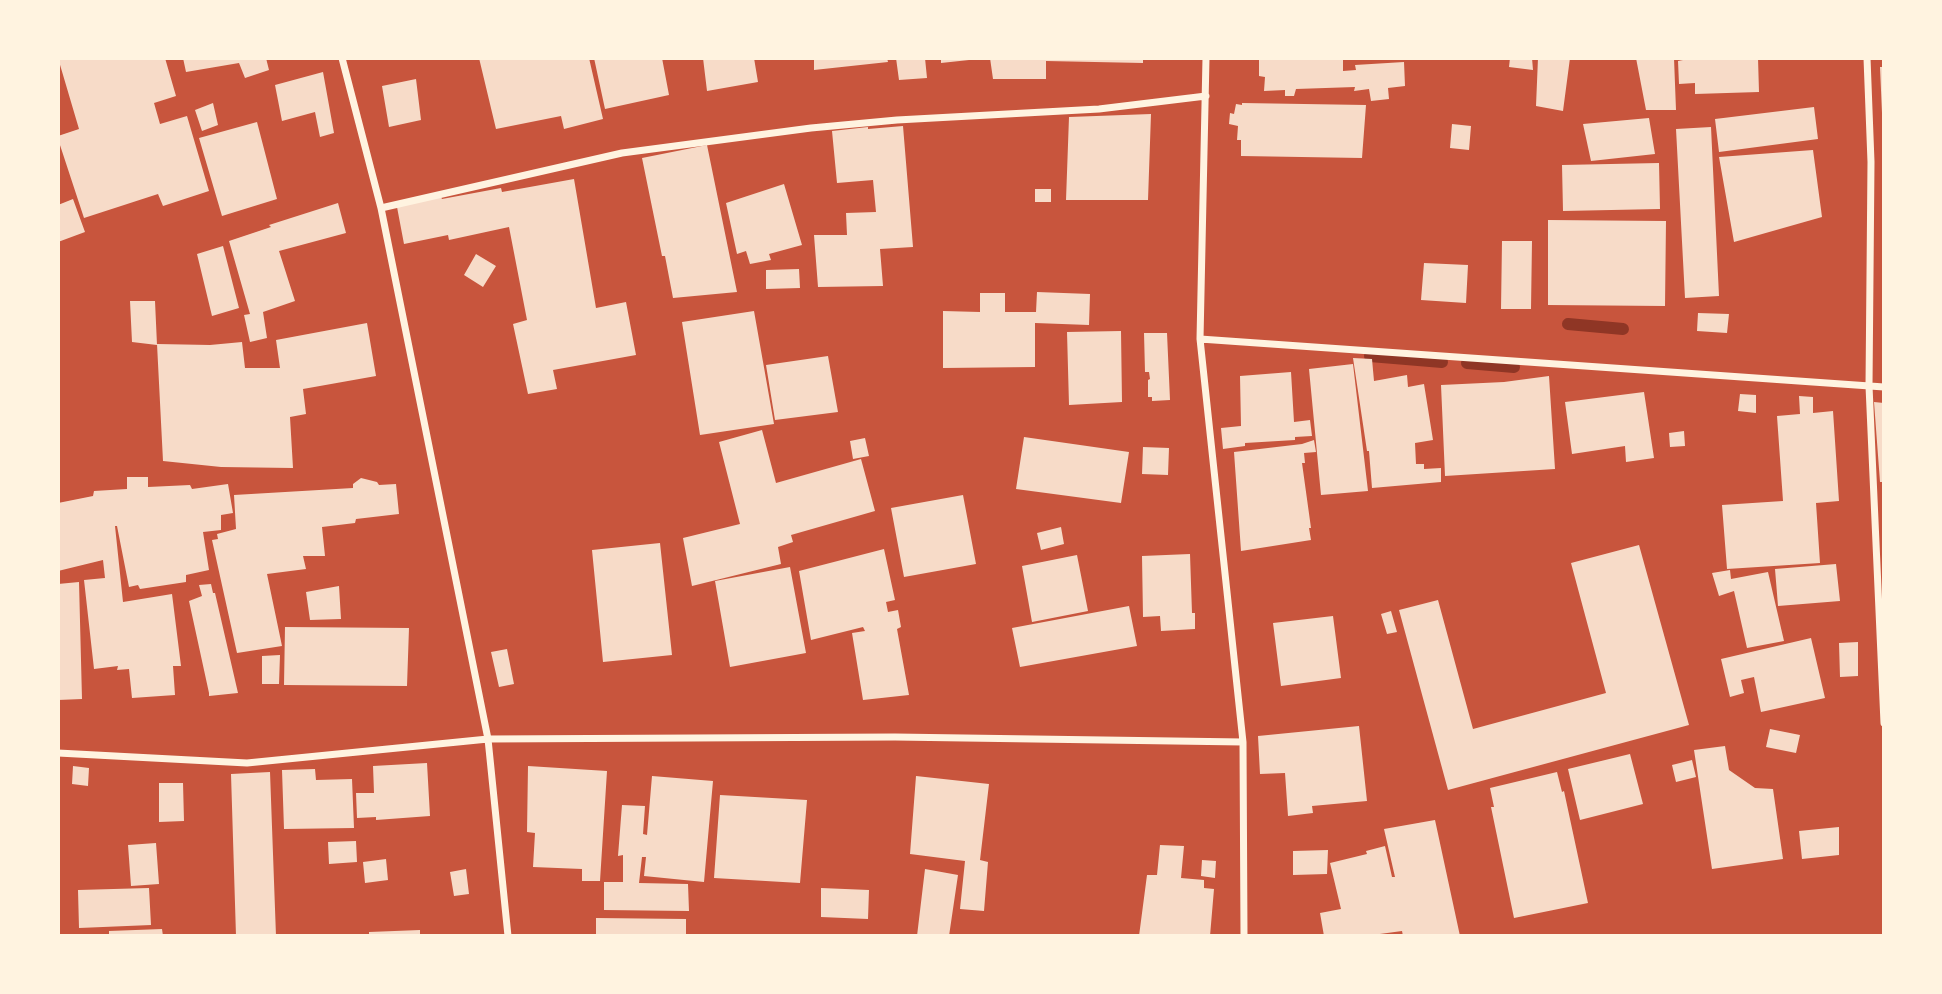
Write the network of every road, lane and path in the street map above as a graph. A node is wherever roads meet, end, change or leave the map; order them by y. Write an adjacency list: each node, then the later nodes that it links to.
1 (342, 58): 5 (street)
2 (1206, 58): 4 (street)
3 (1867, 58): 7 (street)
4 (1206, 96): 5 (street); 6 (street)
5 (381, 208): 10 (street)
6 (1200, 339): 7 (street); 11 (street)
7 (1869, 386): 8 (street); 9 (street)
8 (1884, 387)
9 (1884, 723)
10 (488, 739): 11 (street); 12 (street); 13 (street)
11 (1243, 742): 14 (street)
12 (58, 753)
13 (509, 936)
14 (1244, 936)

